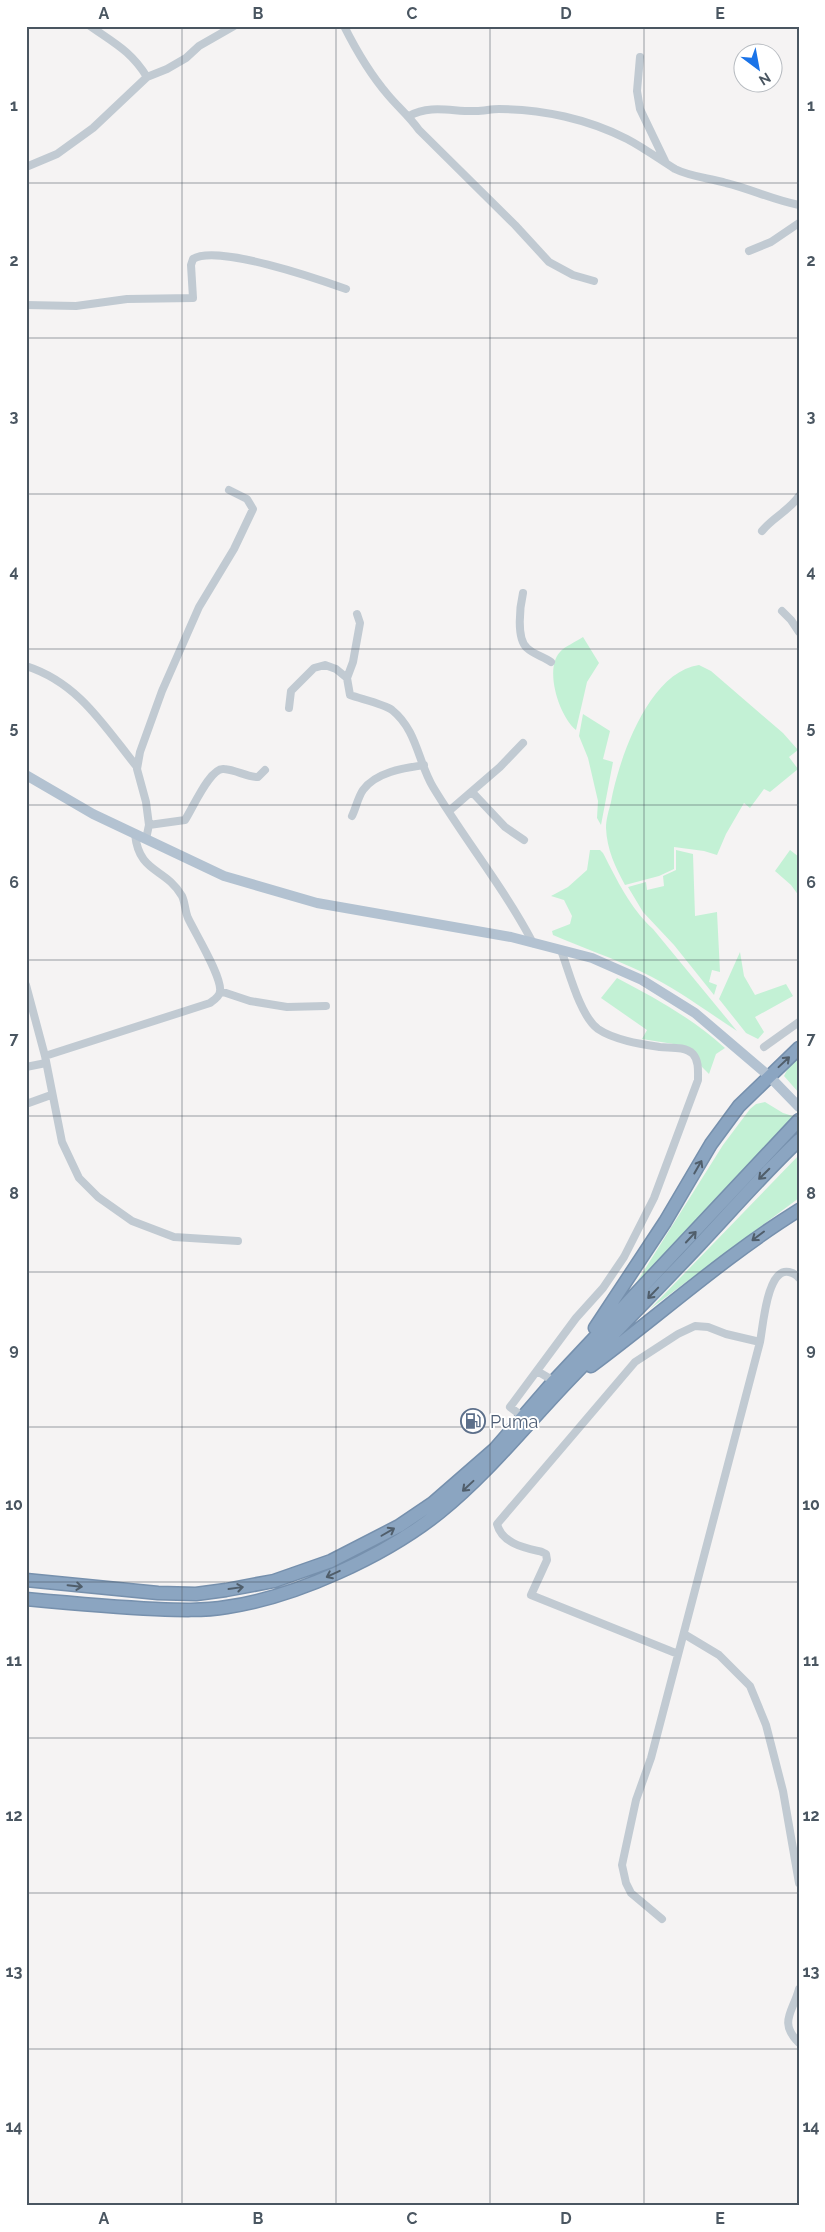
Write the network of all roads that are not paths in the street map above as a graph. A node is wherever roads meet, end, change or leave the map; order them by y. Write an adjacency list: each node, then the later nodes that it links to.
1 (90, 26): 5 (street)
2 (234, 26): 5 (street)
3 (344, 26): 6 (street)
4 (640, 57): 7 (street)
5 (147, 77): 8 (street)
6 (409, 116): 7 (street); 12 (street)
7 (665, 161): 9 (street)
8 (26, 167)
9 (799, 205)
10 (799, 224): 11 (street)
11 (749, 251)
12 (594, 281)
13 (346, 289): 14 (street)
14 (26, 305)
15 (229, 490): 28 (street)
16 (799, 496): 17 (street)
17 (762, 531)
18 (523, 593): 22 (street)
19 (782, 611): 21 (street)
20 (357, 614): 24 (street)
21 (799, 632)
22 (551, 662)
23 (26, 666): 28 (street)
24 (347, 678): 25 (street); 27 (street)
25 (289, 708)
26 (523, 743): 31 (street)
27 (424, 766): 32 (street); 33 (street)
28 (138, 767): 34 (street)
29 (265, 770): 34 (street)
30 (26, 775): 35 (main road)
31 (472, 792): 32 (street); 37 (street)
32 (449, 811): 38 (street)
33 (352, 816)
34 (149, 825): 36 (street)
35 (135, 834): 36 (main road); 41 (street)
36 (146, 839): 38 (main road)
37 (524, 840)
38 (534, 943): 39 (main road)
39 (561, 950): 48 (main road); 58 (street)
40 (26, 985): 46 (street)
41 (220, 991): 42 (street); 46 (street)
42 (326, 1006)
43 (799, 1022): 44 (street)
44 (764, 1047)
45 (799, 1048): 48 (highway, one-way to 45)
46 (46, 1060): 47 (street); 49 (street)
47 (26, 1068)
48 (769, 1076): 51 (main road); 59 (highway, one-way to 48)
49 (52, 1095): 50 (street); 55 (street)
50 (26, 1104)
51 (799, 1107)
52 (795, 1124): 59 (highway, one-way to 52)
53 (799, 1140): 59 (highway, one-way to 59)
54 (799, 1210): 59 (highway, one-way to 59)
55 (238, 1241)
56 (799, 1278): 57 (street)
57 (760, 1342): 63 (street); 64 (street)
58 (538, 1371): 59 (street); 60 (street)
59 (557, 1385): 60 (highway); 62 (highway, one-way to 62)
60 (522, 1417): 61 (highway, one-way to 60)
61 (26, 1580)
62 (26, 1599)
63 (684, 1634): 64 (street); 65 (street)
64 (678, 1654): 67 (street)
65 (798, 1873): 66 (street)
66 (799, 1883)
67 (662, 1919)
68 (799, 1989): 69 (street)
69 (799, 2043)

